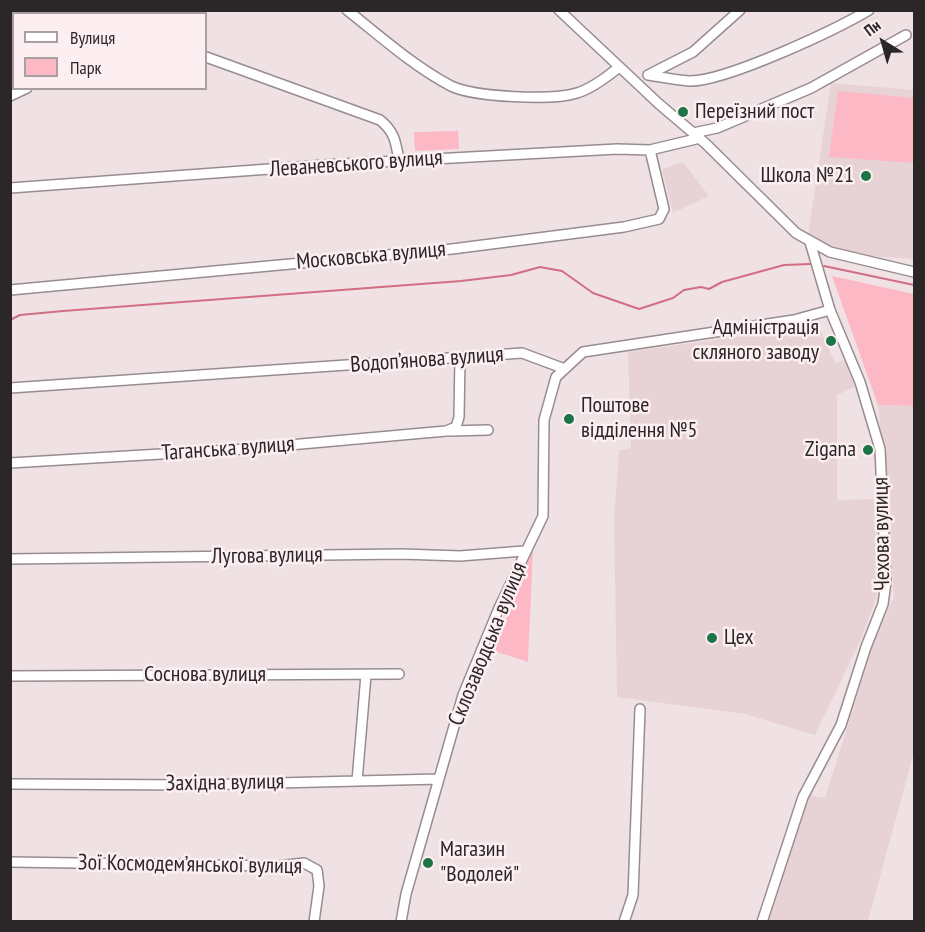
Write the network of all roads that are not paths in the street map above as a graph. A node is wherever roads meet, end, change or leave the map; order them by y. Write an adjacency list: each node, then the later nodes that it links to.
1 (347, 10): 7 (street)
2 (740, 10): 8 (street)
3 (869, 10): 8 (street)
4 (564, 12): 7 (street)
5 (906, 35): 10 (street, Леваневського вулиця)
6 (207, 57): 12 (street)
7 (619, 67): 9 (street)
8 (648, 75): 9 (street)
9 (633, 80): 10 (street)
10 (696, 136): 11 (street, Леваневського вулиця); 14 (street)
11 (650, 150): 12 (street, Леваневського вулиця); 16 (street, Московська вулиця)
12 (399, 161): 13 (street, Леваневського вулиця)
13 (10, 188)
14 (810, 242): 15 (street); 17 (street, Чехова вулиця)
15 (915, 272)
16 (10, 290)
17 (830, 310): 19 (street); 37 (street, Чехова вулиця)
18 (460, 357): 19 (street, Водоп’янова вулиця); 20 (street, Водоп’янова вулиця); 22 (street)
19 (565, 369): 24 (street, Склозаводська вулиця)
20 (10, 388)
21 (488, 430): 22 (street, Таганська вулиця)
22 (446, 431): 23 (street, Таганська вулиця)
23 (10, 463)
24 (524, 551): 25 (street, Лугова вулиця); 30 (street, Склозаводська вулиця)
25 (10, 559)
26 (399, 674): 27 (street, Соснова вулиця)
27 (366, 675): 28 (street, Соснова вулиця); 31 (street)
28 (10, 676)
29 (640, 709): 36 (street)
30 (439, 779): 31 (street, Західна вулиця); 35 (street, Склозаводська вулиця)
31 (357, 781): 32 (street, Західна вулиця)
32 (10, 784)
33 (10, 862): 34 (street, Зої Космодем’янської вулиця)
34 (314, 921)
35 (401, 921)
36 (624, 921)
37 (762, 921)

